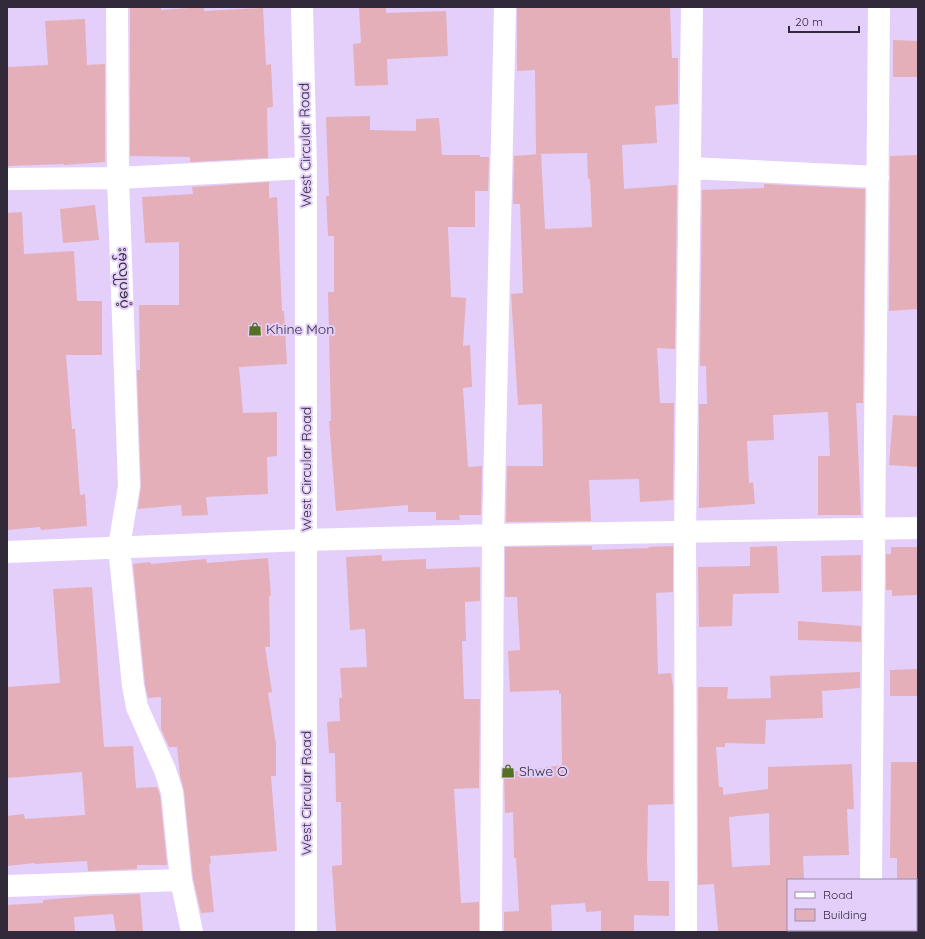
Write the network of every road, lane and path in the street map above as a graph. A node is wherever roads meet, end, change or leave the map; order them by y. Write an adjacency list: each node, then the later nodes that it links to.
1 (117, 7): 9 (street, ဂံ့ဂေါ်လမ်း)
2 (302, 7): 6 (street, West Circular Road)
3 (505, 7): 14 (street)
4 (692, 7): 7 (street)
5 (879, 7): 8 (street)
6 (306, 168): 9 (street); 15 (street, West Circular Road)
7 (690, 168): 8 (street); 13 (street)
8 (878, 177): 11 (street)
9 (118, 178): 10 (street); 16 (street, ဂံ့ဂေါ်လမ်း)
10 (7, 179)
11 (875, 528): 12 (street); 13 (street); 18 (street)
12 (918, 528)
13 (685, 533): 14 (street); 24 (street)
14 (494, 535): 15 (street); 23 (street)
15 (306, 540): 16 (street); 22 (street, West Circular Road)
16 (119, 547): 17 (street); 19 (street, ဂံ့ဂေါ်လမ်း)
17 (7, 552)
18 (871, 879)
19 (181, 880): 20 (street); 21 (street, ဂံ့ဂေါ်လမ်း)
20 (7, 886)
21 (192, 932)
22 (306, 932)
23 (491, 932)
24 (686, 932)

